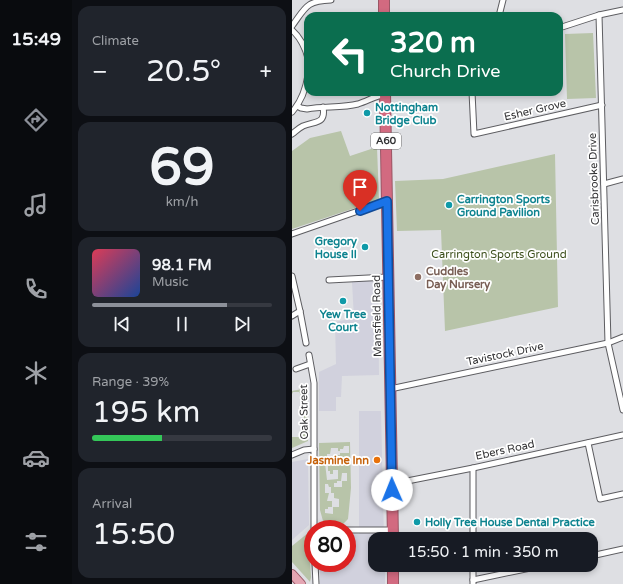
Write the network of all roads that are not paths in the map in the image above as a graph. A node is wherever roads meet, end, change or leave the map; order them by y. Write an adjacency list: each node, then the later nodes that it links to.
1 (331, 0): 4 (street)
2 (384, 0): 6 (highway)
3 (503, 0): 7 (street)
4 (312, 1): 9 (street)
5 (623, 10): 8 (street)
6 (384, 12)
7 (500, 12)
8 (599, 15): 10 (street); 17 (street, Carisbrooke Drive)
9 (292, 26)
10 (563, 27)
11 (292, 30): 12 (street)
12 (304, 46)
13 (304, 89): 18 (street)
14 (378, 96): 19 (street)
15 (385, 96): 24 (highway, Mansfield Road / A60)
16 (472, 96): 17 (street, Esher Grove)
17 (602, 104): 23 (street, Carisbrooke Drive)
18 (297, 106): 19 (street); 20 (street)
19 (323, 107): 21 (street)
20 (292, 112)
21 (292, 134)
22 (623, 179): 23 (street)
23 (604, 184): 33 (street, Carisbrooke Drive)
24 (387, 201): 25 (street); 27 (highway, Mansfield Road / A60)
25 (292, 234)
26 (292, 276): 29 (street)
27 (388, 277): 28 (street); 37 (highway, Mansfield Road / A60)
28 (329, 280)
29 (300, 311): 30 (street); 32 (street)
30 (292, 316)
31 (623, 337): 33 (street, Tavistock Drive)
32 (306, 343)
33 (608, 343): 37 (street, Tavistock Drive); 38 (street, Carisbrooke Drive)
34 (309, 355): 35 (street, Oak Street)
35 (310, 364): 36 (street); 41 (street, Oak Street)
36 (296, 369)
37 (390, 389): 44 (highway, Mansfield Road / A60)
38 (623, 410)
39 (623, 435): 40 (street, Ebers Road)
40 (588, 442): 43 (street, Ebers Road); 45 (street)
41 (314, 449): 42 (street); 46 (street, Oak Street)
42 (292, 455)
43 (472, 468): 44 (street, Ebers Road); 50 (street)
44 (392, 484): 49 (highway, Mansfield Road / A60)
45 (623, 494)
46 (314, 520)
47 (356, 531): 48 (street)
48 (370, 532)
49 (392, 532)
50 (473, 532)
51 (623, 549): 52 (street)
52 (598, 554)
53 (315, 572): 59 (street)
54 (393, 572): 60 (highway)
55 (515, 572): 57 (street)
56 (292, 574): 58 (main road)
57 (473, 582)
58 (301, 584)
59 (316, 584)
60 (393, 584)

